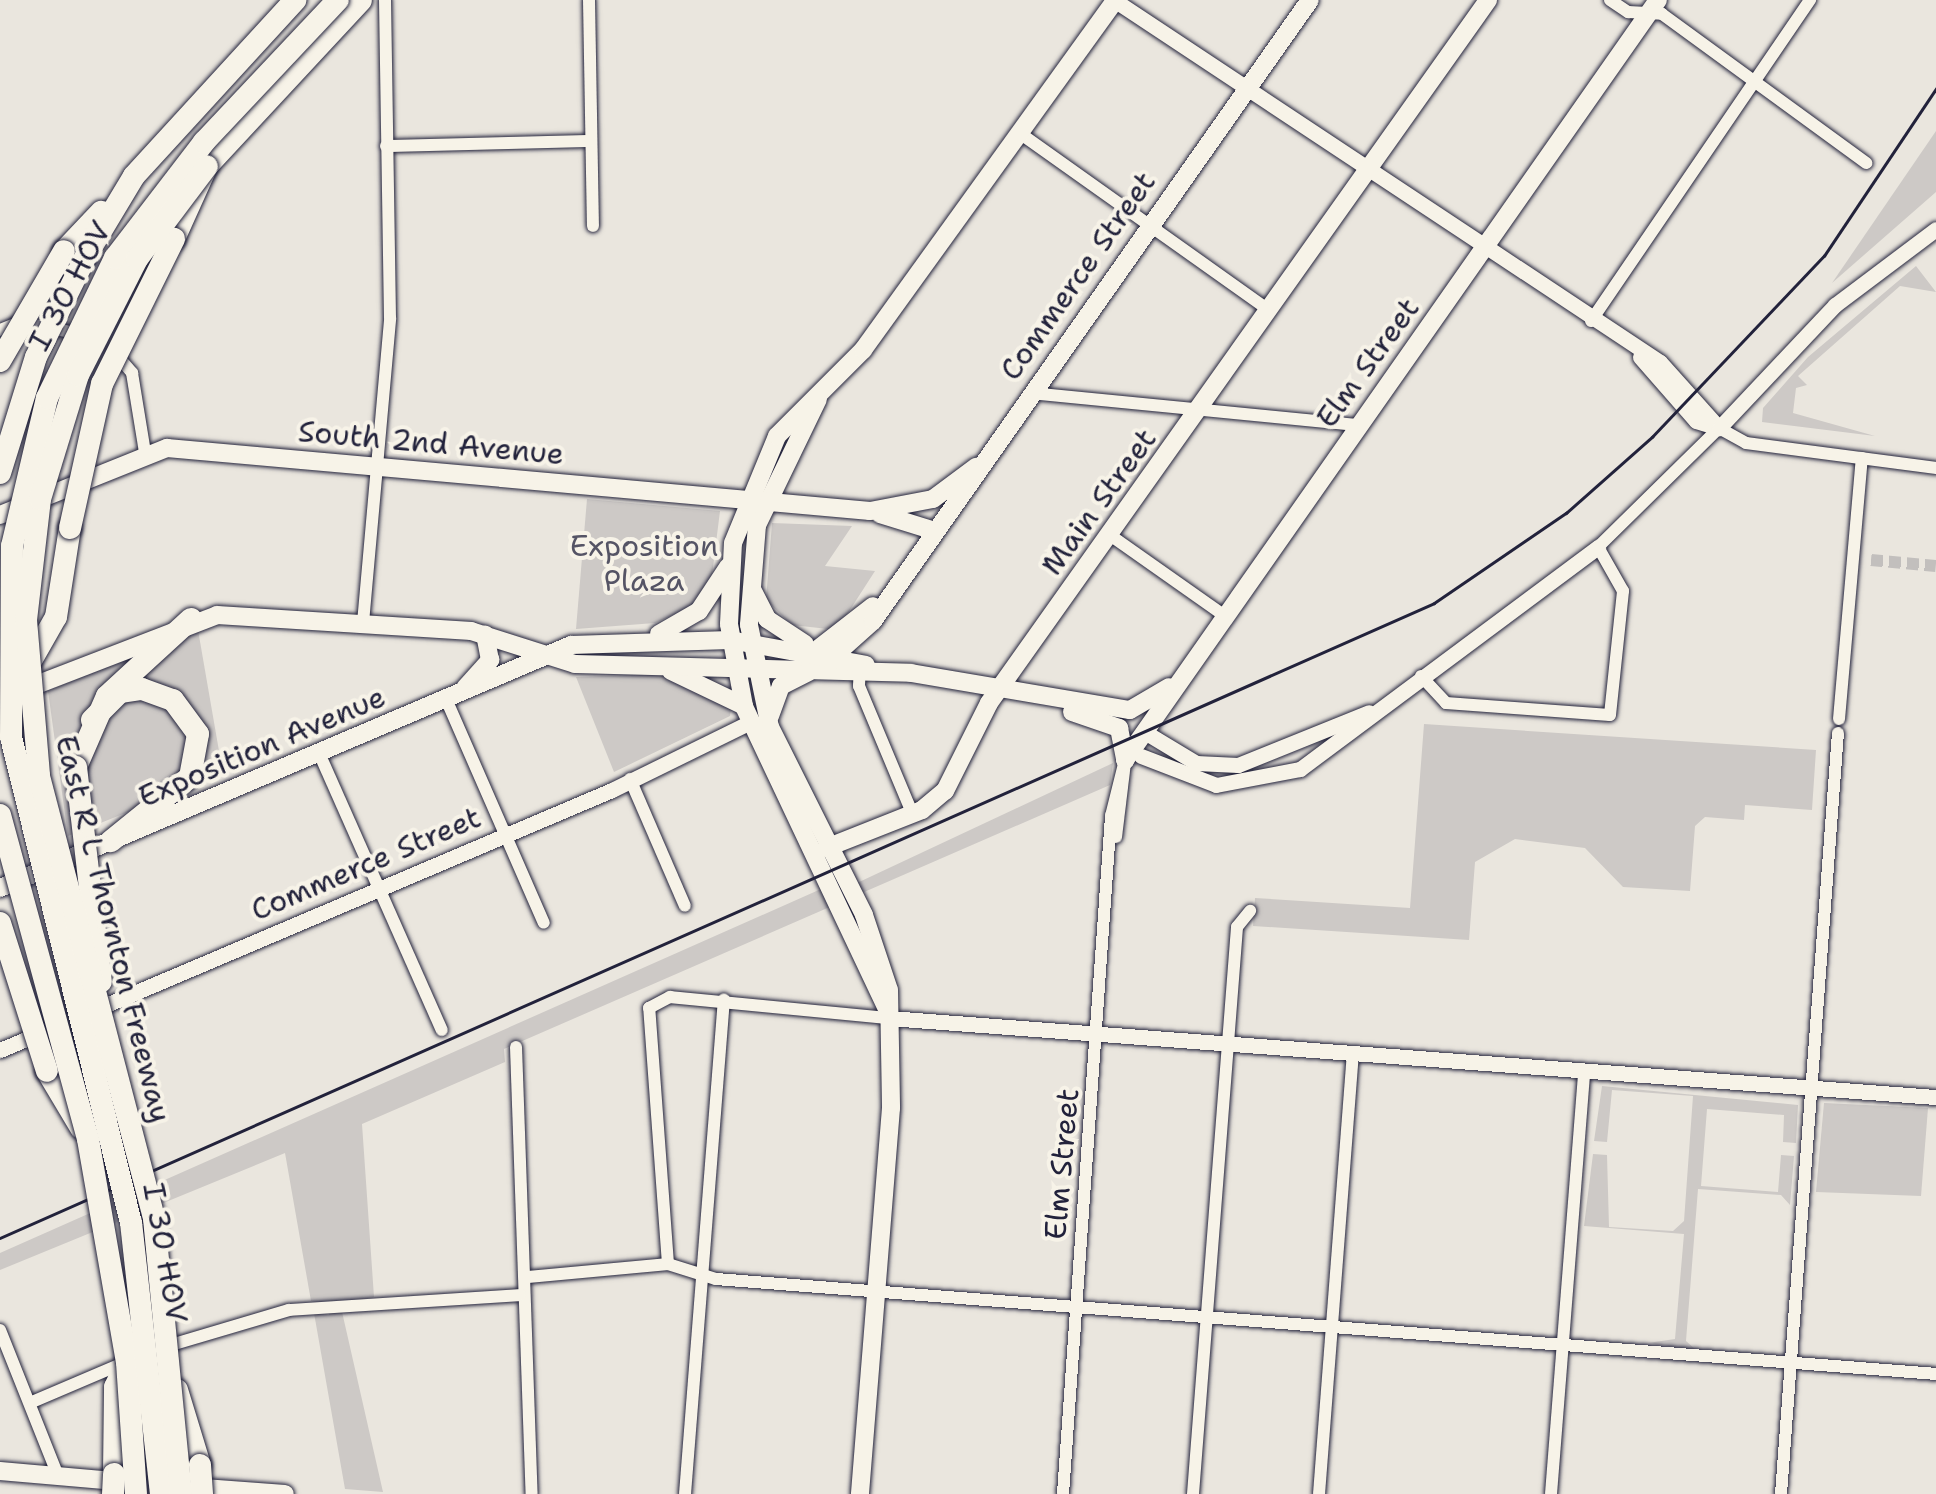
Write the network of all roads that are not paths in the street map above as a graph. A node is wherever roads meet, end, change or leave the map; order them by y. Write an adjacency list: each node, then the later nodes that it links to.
1 (294, 0): 21 (highway)
2 (325, 0): 51 (highway, I 30 HOV, bridge)
3 (338, 0): 131 (highway, I 30 HOV, bridge)
4 (362, 0): 19 (highway, East R L Thornton Freeway)
5 (384, 0): 17 (street)
6 (588, 0): 16 (street)
7 (1114, 0): 14 (street); 15 (main road)
8 (1310, 0): 14 (main road, Commerce Street)
9 (1488, 0): 20 (main road, Main Street)
10 (1610, 0): 12 (street)
11 (1810, 0): 13 (street)
12 (1653, 7): 13 (street); 25 (main road, Elm Street)
13 (1756, 82): 18 (street); 27 (street)
14 (1244, 90): 20 (street); 22 (main road, Commerce Street)
15 (1021, 134): 22 (street); 31 (main road)
16 (591, 141): 17 (street); 23 (street)
17 (386, 146): 37 (street)
18 (1866, 163)
19 (207, 166): 74 (highway, bridge); 99 (highway, East R L Thornton Freeway, bridge)
20 (1372, 168): 25 (street); 26 (main road, Main Street)
21 (134, 176): 29 (highway, bridge); 40 (highway, bridge)
22 (1149, 225): 26 (street); 30 (main road, Commerce Street)
23 (593, 226)
24 (1936, 228): 34 (street)
25 (1486, 247): 27 (street); 33 (main road, Elm Street)
26 (1270, 311): 32 (main road, Main Street)
27 (1591, 322): 34 (street)
28 (0, 330): 35 (street)
29 (0, 361)
30 (1028, 393): 32 (street); 39 (main road, Commerce Street)
31 (818, 400): 41 (main road); 42 (main road)
32 (1199, 410): 33 (street); 46 (main road, Main Street)
33 (1358, 425): 54 (main road, Elm Street)
34 (1718, 428): 36 (street); 47 (street)
35 (146, 452): 37 (main road, South 2nd Avenue); 44 (main road, South 2nd Avenue)
36 (1862, 458): 38 (street); 48 (street)
37 (378, 465): 41 (main road, South 2nd Avenue); 56 (street)
38 (1935, 466)
39 (976, 467): 43 (main road, South 2nd Avenue); 45 (main road, Commerce Street)
40 (0, 473)
41 (746, 500): 42 (main road, South 2nd Avenue); 50 (main road)
42 (766, 501): 43 (main road, South 2nd Avenue); 52 (main road)
43 (870, 511): 45 (main road, South 2nd Avenue)
44 (0, 515)
45 (932, 530): 53 (main road, Commerce Street)
46 (1110, 535): 54 (street); 71 (main road, Main Street)
47 (1598, 547): 69 (street); 69 (street)
48 (1853, 559): 49 (street); 107 (street)
49 (1871, 560)
50 (730, 562): 58 (main road); 59 (main road)
51 (0, 568)
52 (750, 583): 60 (main road); 61 (main road)
53 (894, 585): 61 (main road, Commerce Street); 62 (main road, Commerce Street)
54 (1222, 614): 70 (main road, Elm Street)
55 (191, 619): 56 (main road); 74 (main road); 77 (highway)
56 (362, 623): 57 (main road)
57 (485, 634): 63 (main road); 72 (main road)
58 (643, 639): 59 (main road, Exposition Avenue); 63 (main road, Exposition Avenue)
59 (730, 640): 60 (main road, Exposition Avenue); 65 (main road)
60 (750, 641): 61 (main road, Exposition Avenue); 67 (main road)
61 (814, 650): 62 (main road, Exposition Avenue)
62 (835, 654): 66 (main road, Exposition Avenue)
63 (546, 658): 64 (main road, Exposition Avenue); 72 (main road, Exposition Avenue)
64 (642, 663): 65 (main road, Exposition Avenue); 76 (main road)
65 (733, 667): 67 (main road, Exposition Avenue); 76 (main road)
66 (859, 667): 68 (main road, Exposition Avenue); 71 (main road, Exposition Avenue); 85 (street)
67 (753, 668): 68 (main road, Exposition Avenue); 78 (main road)
68 (814, 670): 78 (main road)
69 (1421, 676): 75 (street)
70 (1169, 687): 73 (main road); 79 (main road, Elm Street)
71 (1000, 688): 73 (main road, Exposition Avenue); 85 (main road, Main Street)
72 (453, 696): 80 (main road, Exposition Avenue); 86 (street)
73 (1040, 698): 81 (main road)
74 (4, 707): 130 (highway, I 30 HOV, bridge)
75 (1369, 712): 81 (street); 82 (street)
76 (747, 714): 83 (street, Commerce Street); 89 (main road)
77 (92, 720): 87 (highway); 99 (highway, bridge)
78 (770, 727): 89 (main road)
79 (1143, 730): 81 (main road, Elm Street); 82 (street)
80 (319, 753): 87 (main road, Exposition Avenue); 92 (street)
81 (1133, 758): 82 (street); 101 (street, Elm Street)
82 (1196, 764)
83 (630, 780): 86 (street, Commerce Street); 93 (street)
84 (0, 815): 109 (highway, bridge)
85 (912, 815): 88 (main road, Main Street)
86 (505, 836): 92 (street, Commerce Street); 96 (street)
87 (111, 841): 90 (main road, Exposition Avenue)
88 (852, 842): 89 (main road, Main Street); 91 (main road)
89 (818, 853): 91 (main road); 98 (main road)
90 (0, 888)
91 (850, 889): 98 (main road)
92 (380, 890): 100 (street); 104 (street, Commerce Street)
93 (686, 906)
94 (1250, 911): 102 (street)
95 (0, 923): 109 (highway, bridge)
96 (544, 923)
97 (724, 1000): 98 (street); 110 (street); 112 (street)
98 (888, 1012): 101 (street); 113 (main road)
99 (101, 1015): 123 (highway, East R L Thornton Freeway, bridge)
100 (442, 1030)
101 (1101, 1032): 102 (street); 115 (street, Elm Street)
102 (1227, 1042): 105 (street); 116 (street)
103 (516, 1047): 111 (street)
104 (0, 1050)
105 (1353, 1052): 106 (street); 117 (street)
106 (1584, 1071): 107 (street); 119 (street)
107 (1811, 1089): 108 (street); 121 (street)
108 (1936, 1098)
109 (88, 1139): 120 (highway, bridge)
110 (668, 1264): 111 (street); 112 (street)
111 (528, 1277): 114 (street)
112 (701, 1278): 113 (street); 136 (street)
113 (877, 1292): 115 (street); 137 (main road)
114 (520, 1296): 124 (street); 135 (street)
115 (1078, 1307): 116 (street); 138 (street, Elm Street)
116 (1205, 1319): 117 (street); 139 (street)
117 (1334, 1329): 119 (street); 140 (street)
118 (0, 1330): 124 (street)
119 (1562, 1347): 121 (street); 141 (street)
120 (127, 1362): 128 (highway, bridge); 129 (highway, bridge)
121 (1791, 1364): 122 (street); 142 (street)
122 (1936, 1374)
123 (177, 1390): 132 (highway, East R L Thornton Freeway, bridge); 133 (highway, bridge)
124 (32, 1402): 126 (street)
125 (0, 1471): 126 (main road)
126 (58, 1476): 127 (main road)
127 (259, 1493): 134 (main road)
128 (112, 1494)
129 (136, 1494)
130 (153, 1494)
131 (161, 1494)
132 (181, 1494)
133 (202, 1494)
134 (284, 1494)
135 (532, 1494)
136 (685, 1494)
137 (860, 1494)
138 (1063, 1494)
139 (1193, 1494)
140 (1319, 1494)
141 (1551, 1494)
142 (1781, 1494)

